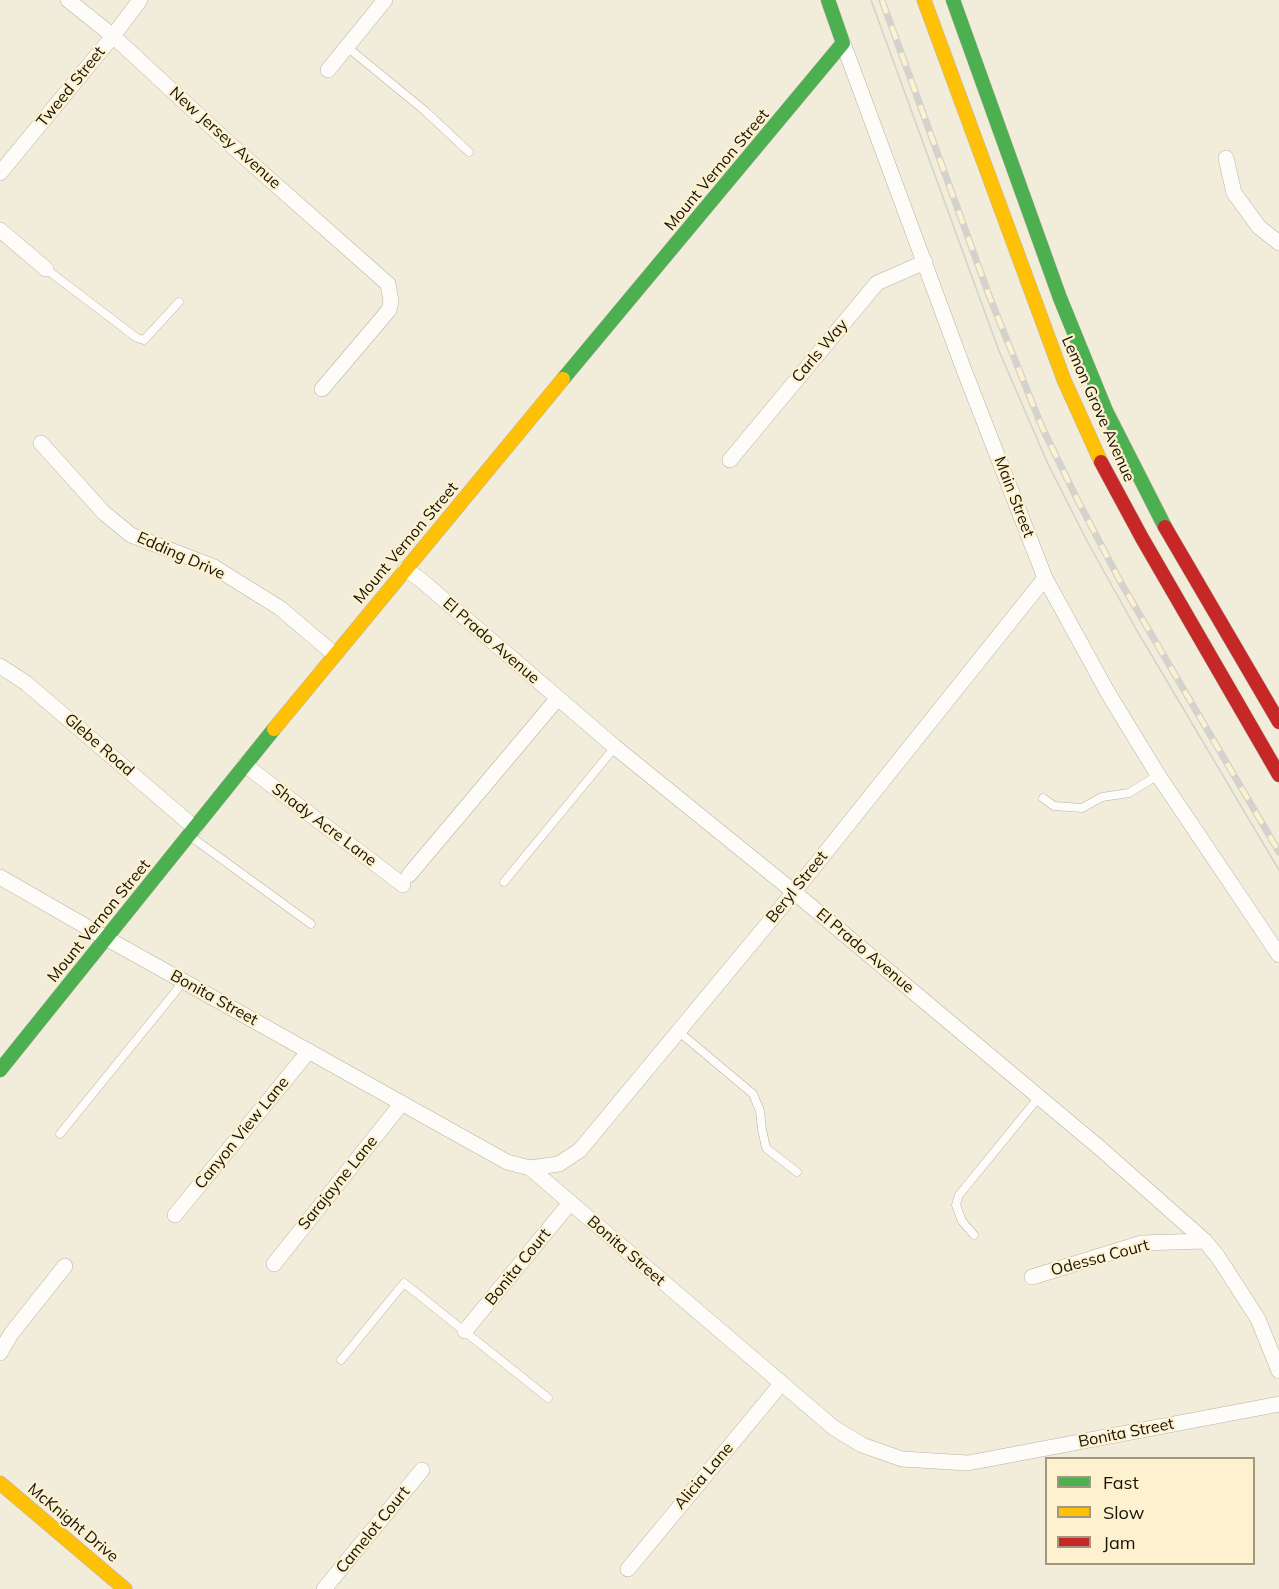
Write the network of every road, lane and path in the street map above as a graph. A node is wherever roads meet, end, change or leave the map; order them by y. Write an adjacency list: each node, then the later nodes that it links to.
1 (68, 0): 7 (street, New Jersey Avenue)
2 (140, 0): 7 (street, Tweed Street)
3 (385, 0): 9 (street)
4 (828, 0): 8 (main road, Main Street)
5 (924, 0): 27 (main road, Lemon Grove Avenue)
6 (953, 0): 25 (main road, Lemon Grove Avenue)
7 (113, 36): 13 (street, Tweed Street); 19 (street, New Jersey Avenue)
8 (843, 43): 16 (street, Main Street); 22 (main road, Mount Vernon Street)
9 (347, 47): 10 (street); 11 (lane)
10 (327, 70)
11 (469, 152)
12 (1226, 158): 15 (street)
13 (0, 173)
14 (0, 230): 17 (street)
15 (1279, 243)
16 (925, 262): 21 (street, Carls Way); 23 (street, Main Street)
17 (46, 269): 18 (lane)
18 (178, 302)
19 (322, 389)
20 (41, 443): 24 (street, Edding Drive)
21 (730, 460)
22 (405, 569): 24 (main road, Mount Vernon Street); 28 (street, El Prado Avenue)
23 (1045, 578): 32 (street, Main Street); 38 (street, Beryl Street)
24 (334, 654): 31 (main road, Mount Vernon Street)
25 (1242, 661): 27 (main road); 29 (main road, Lemon Grove Avenue)
26 (0, 666): 35 (street, Glebe Road)
27 (1220, 676): 33 (main road, Lemon Grove Avenue)
28 (558, 698): 30 (street, El Prado Avenue); 31 (street, Shady Acre Lane)
29 (1279, 722)
30 (615, 747): 37 (lane); 38 (street, El Prado Avenue)
31 (245, 765): 35 (main road, Mount Vernon Street)
32 (1158, 775): 34 (lane); 41 (street, Main Street)
33 (1279, 776)
34 (1043, 798)
35 (192, 831): 39 (lane); 40 (main road, Mount Vernon Street)
36 (0, 877): 40 (street, Bonita Street)
37 (504, 882)
38 (794, 892): 43 (street, Beryl Street); 46 (street, El Prado Avenue)
39 (311, 924)
40 (106, 938): 42 (street, Bonita Street); 45 (main road, Mount Vernon Street)
41 (1279, 955)
42 (184, 981): 44 (street, Bonita Street); 48 (lane)
43 (678, 1031): 49 (street, Beryl Street); 50 (lane)
44 (309, 1051): 47 (street, Bonita Street); 52 (street, Canyon View Lane)
45 (0, 1070)
46 (1039, 1098): 53 (lane); 54 (street, El Prado Avenue)
47 (402, 1103): 49 (street, Bonita Street); 55 (street, Sarajayne Lane)
48 (60, 1134)
49 (530, 1168): 51 (street, Bonita Street)
50 (797, 1172)
51 (570, 1203): 58 (street, Bonita Court); 62 (street, Bonita Street)
52 (175, 1215)
53 (974, 1235)
54 (1205, 1241): 57 (street, Odessa Court); 61 (street, El Prado Avenue)
55 (274, 1264)
56 (65, 1266): 59 (street)
57 (1032, 1277)
58 (465, 1331): 60 (lane); 63 (lane)
59 (0, 1353)
60 (342, 1360)
61 (1279, 1371)
62 (781, 1384): 64 (street, Bonita Street); 67 (street, Alicia Lane)
63 (548, 1398)
64 (1279, 1404)
65 (422, 1470): 69 (street, Camelot Court)
66 (0, 1483): 68 (main road, McKnight Drive)
67 (628, 1569)
68 (125, 1589)
69 (324, 1589)

